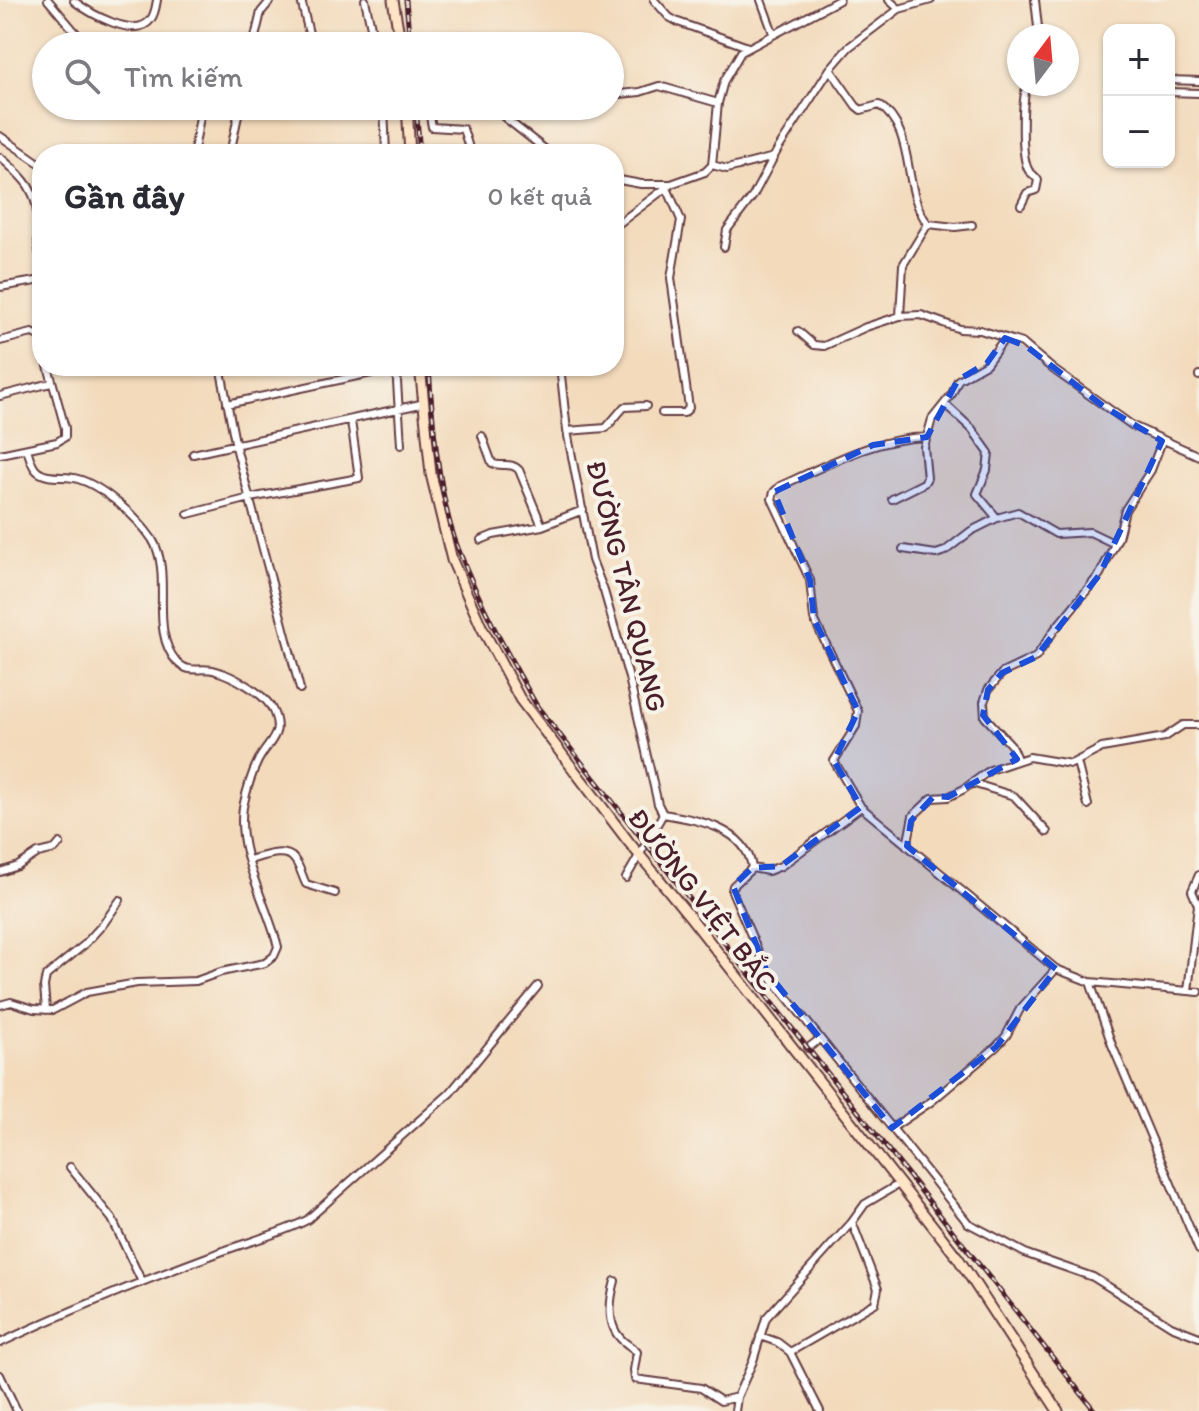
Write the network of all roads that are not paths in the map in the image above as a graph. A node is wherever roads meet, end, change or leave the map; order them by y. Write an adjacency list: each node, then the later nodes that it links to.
1 (48, 0): 15 (street)
2 (74, 0): 3 (street); 15 (street)
3 (157, 0)
4 (271, 0): 18 (street)
5 (301, 0): 19 (street)
6 (365, 0): 20 (street)
7 (393, 0): 21 (main road)
8 (654, 0): 23 (street)
9 (761, 0): 22 (street)
10 (839, 0): 22 (street)
11 (889, 0): 14 (street)
12 (931, 0): 14 (street)
13 (1035, 0): 16 (street)
14 (899, 9): 24 (street)
15 (59, 11): 17 (street)
16 (1038, 24)
17 (76, 32)
18 (256, 32)
19 (309, 32)
20 (372, 32)
21 (399, 32)
22 (773, 33): 23 (street)
23 (748, 47): 31 (street)
24 (830, 69): 46 (street); 54 (street)
25 (1175, 80): 26 (street)
26 (1199, 81)
27 (1175, 92): 28 (street)
28 (1199, 93)
29 (624, 94): 31 (street)
30 (1024, 96): 52 (street)
31 (718, 103): 48 (street)
32 (199, 120): 39 (street)
33 (237, 120): 40 (street)
34 (385, 120): 41 (street)
35 (408, 120): 42 (main road)
36 (431, 120): 43 (street)
37 (508, 120): 44 (street)
38 (0, 136): 47 (street)
39 (195, 144)
40 (232, 144)
41 (386, 144)
42 (409, 144)
43 (468, 144)
44 (538, 144)
45 (0, 157): 51 (street)
46 (774, 157): 48 (street); 56 (street)
47 (32, 158)
48 (712, 165): 50 (street)
49 (624, 181): 50 (street)
50 (669, 186): 53 (street); 77 (street)
51 (32, 192)
52 (1021, 205)
53 (624, 220)
54 (928, 224): 55 (street); 59 (street)
55 (972, 225)
56 (724, 247)
57 (32, 282): 58 (street)
58 (0, 287)
59 (900, 316): 60 (street); 62 (street)
60 (798, 331)
61 (32, 333): 63 (street)
62 (1005, 338): 74 (street); 82 (street)
63 (0, 341)
64 (50, 376): 70 (street)
65 (222, 376): 73 (street)
66 (357, 376): 73 (street)
67 (399, 376): 76 (street)
68 (421, 376): 72 (main road, ĐƯỜNG VIỆT BẮC)
69 (561, 376): 79 (street, ĐƯỜNG TÂN QUANG)
70 (51, 383): 71 (street); 85 (street)
71 (0, 396)
72 (425, 403): 76 (street); 109 (main road, ĐƯỜNG VIỆT BẮC)
73 (227, 404): 84 (street)
74 (945, 404): 81 (street); 93 (street)
75 (646, 406): 79 (street)
76 (397, 410): 78 (street); 83 (street)
77 (662, 413)
78 (351, 421): 84 (street); 89 (street)
79 (567, 431): 91 (street, ĐƯỜNG TÂN QUANG)
80 (482, 436): 94 (street)
81 (927, 437): 90 (street); 104 (street)
82 (1162, 441): 88 (street); 96 (street)
83 (401, 445)
84 (236, 447): 87 (street); 89 (street)
85 (27, 449): 86 (street); 110 (street)
86 (0, 454)
87 (193, 454)
88 (1199, 456)
89 (250, 498): 92 (street); 98 (street)
90 (892, 499)
91 (583, 510): 94 (street); 105 (street, ĐƯỜNG TÂN QUANG)
92 (188, 514)
93 (997, 518): 96 (street); 97 (street)
94 (542, 526): 95 (street)
95 (481, 540)
96 (1115, 544): 100 (street)
97 (903, 549)
98 (300, 689)
99 (1199, 725): 101 (street)
100 (1017, 759): 101 (street); 102 (street)
101 (1077, 762): 103 (street)
102 (972, 783): 106 (street); 108 (street)
103 (1088, 805)
104 (861, 807): 108 (street); 111 (street)
105 (663, 814): 109 (street); 111 (street)
106 (1047, 832)
107 (60, 843): 112 (street)
108 (907, 846): 117 (street)
109 (640, 855): 114 (street); 128 (main road, ĐƯỜNG VIỆT BẮC)
110 (249, 860): 115 (street); 123 (street)
111 (752, 868): 124 (street)
112 (0, 872)
113 (1199, 875): 120 (street)
114 (626, 878)
115 (335, 893)
116 (120, 900): 123 (street)
117 (1056, 969): 118 (street); 126 (street)
118 (1090, 982): 120 (street); 130 (street)
119 (538, 986): 132 (street)
120 (1188, 991): 121 (street)
121 (1199, 992)
122 (0, 1005): 123 (street)
123 (46, 1010)
124 (820, 1039): 125 (street); 126 (street)
125 (808, 1048)
126 (892, 1128): 134 (street)
127 (70, 1167): 132 (street)
128 (899, 1184): 129 (street); 139 (main road, ĐƯỜNG VIỆT BẮC)
129 (852, 1222): 133 (street); 136 (street)
130 (1199, 1250)
131 (615, 1281): 138 (street)
132 (142, 1282): 135 (street)
133 (760, 1336): 136 (street); 138 (street)
134 (1199, 1337)
135 (0, 1343)
136 (790, 1352): 142 (street)
137 (0, 1375): 140 (street)
138 (737, 1397): 141 (street)
139 (1059, 1409)
140 (17, 1411)
141 (735, 1411)
142 (820, 1411)

